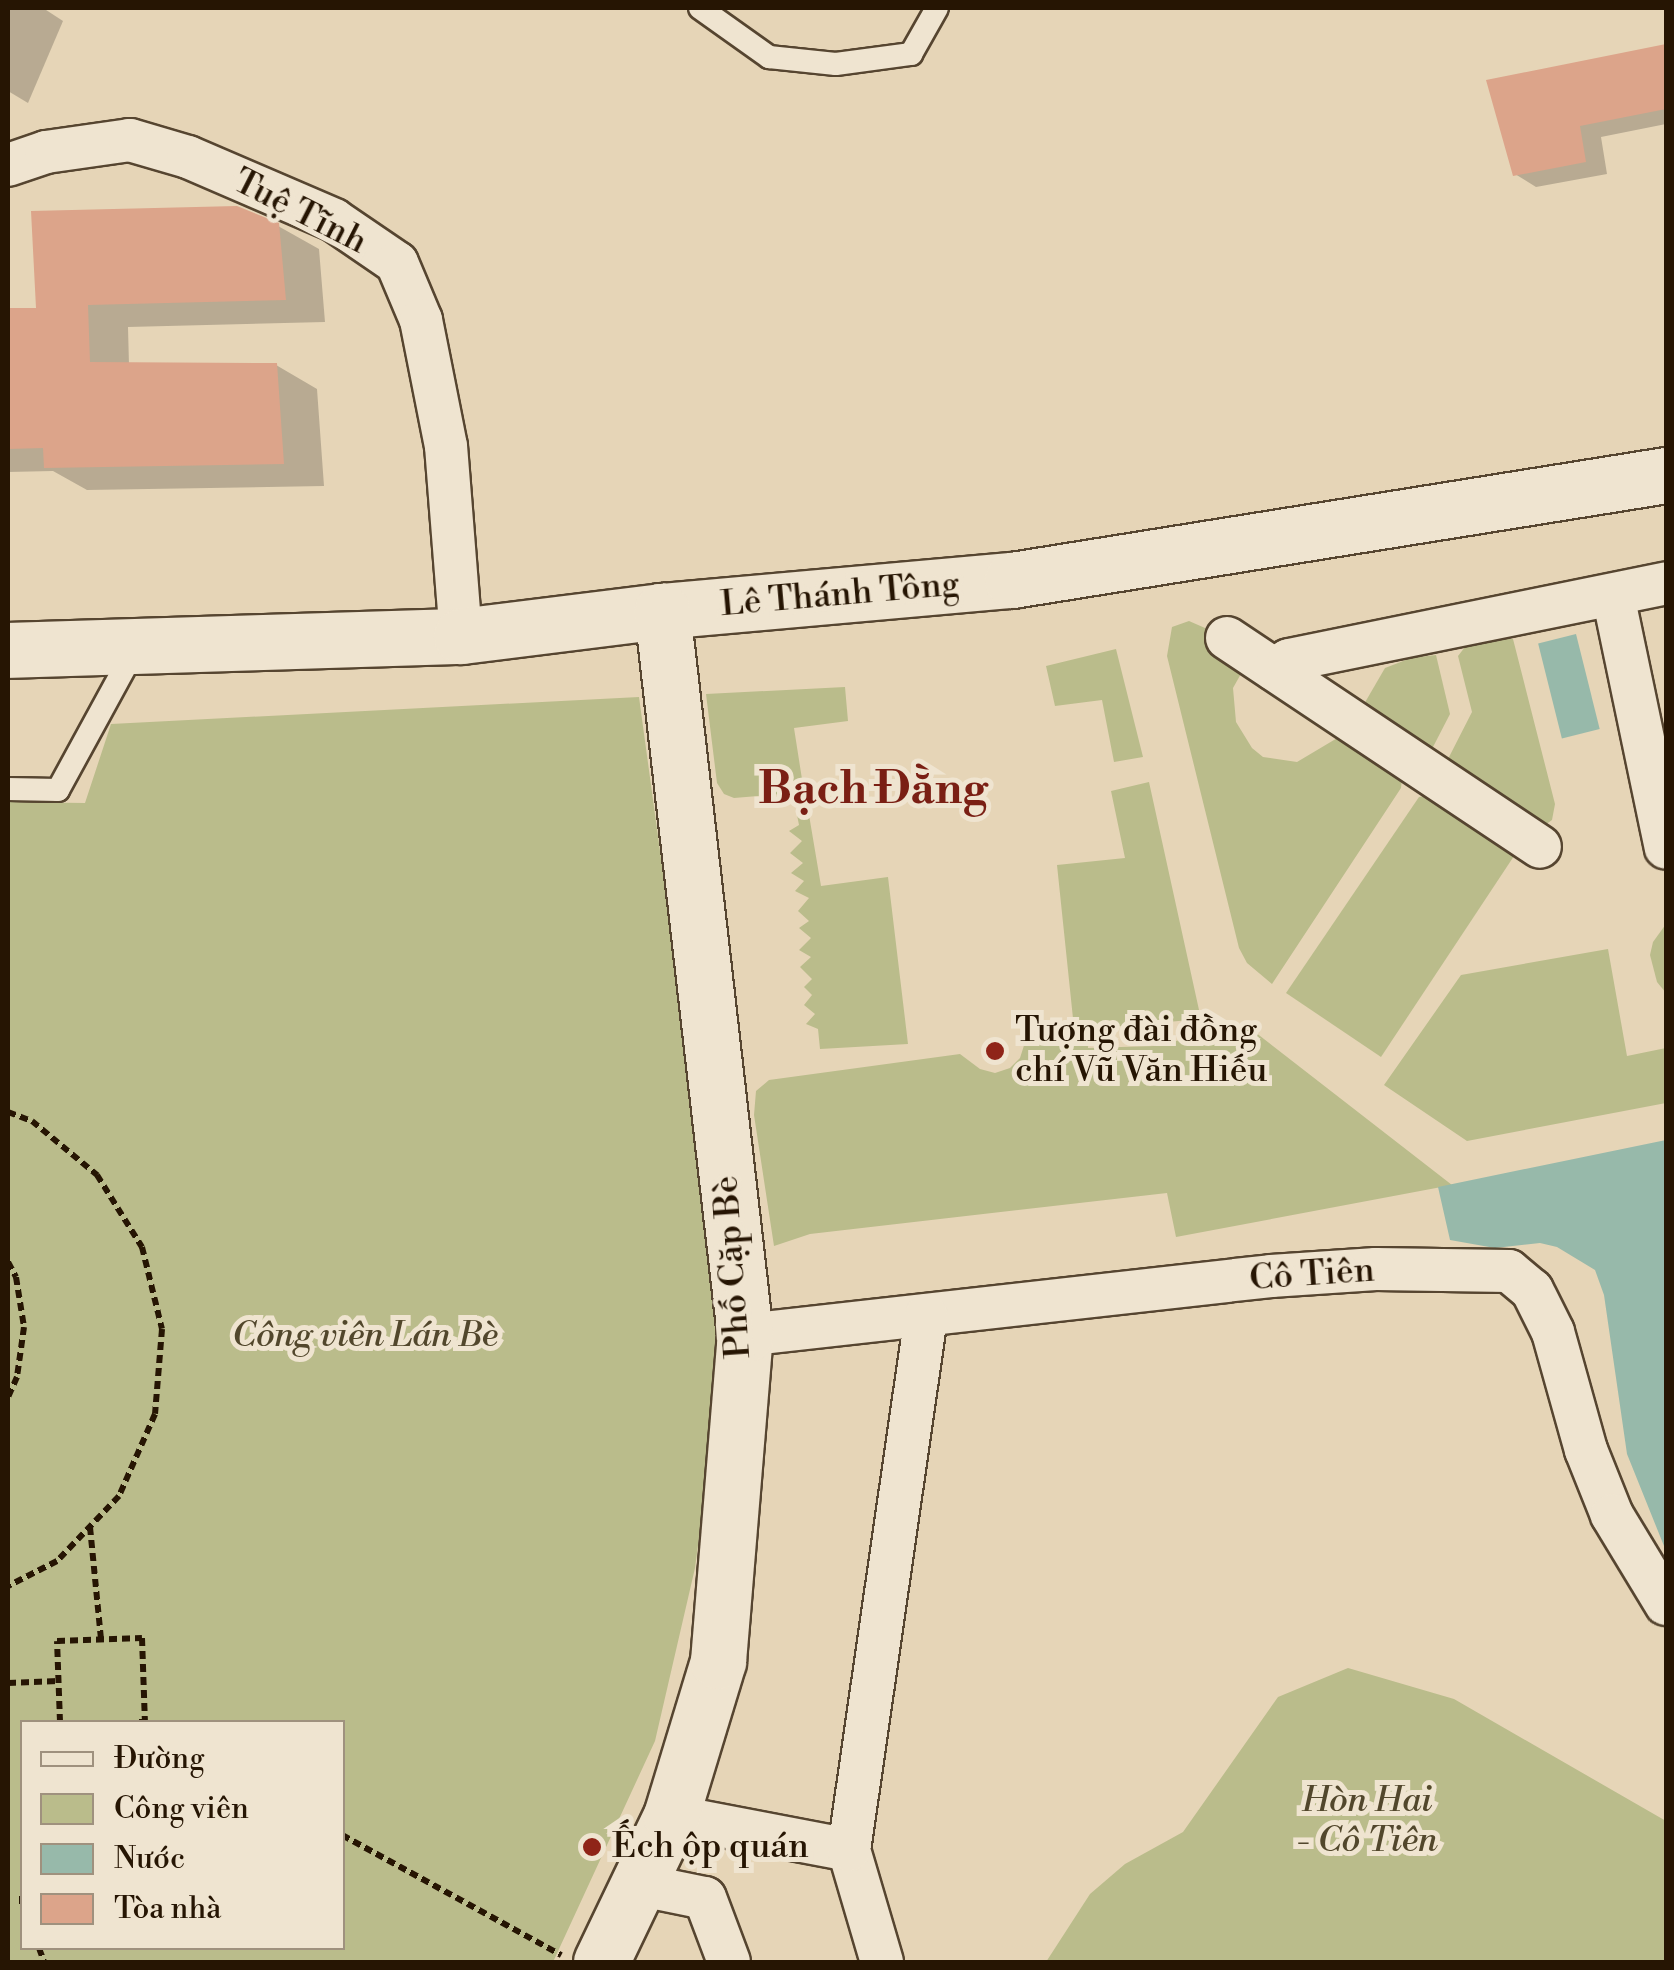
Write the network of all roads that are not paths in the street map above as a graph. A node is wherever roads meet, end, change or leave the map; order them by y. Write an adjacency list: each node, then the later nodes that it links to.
1 (700, 8): 2 (lane)
2 (937, 8)
3 (8, 164): 8 (street, Tuệ Tĩnh)
4 (1666, 475): 7 (main road, Lê Thánh Tông)
5 (1666, 584): 6 (street)
6 (1612, 594): 12 (street); 15 (street)
7 (662, 612): 8 (main road, Lê Thánh Tông); 17 (main road, Phố Cặp Bè)
8 (461, 636): 10 (main road, Lê Thánh Tông)
9 (1227, 638): 12 (street)
10 (136, 648): 11 (main road, Lê Thánh Tông); 13 (lane)
11 (8, 650)
12 (1274, 669): 14 (street)
13 (8, 789)
14 (1540, 847)
15 (1666, 848)
16 (926, 1316): 17 (street, Cô Tiên); 18 (street, Cô Tiên); 20 (street)
17 (745, 1335): 19 (main road, Phố Cặp Bè)
18 (1666, 1604)
19 (672, 1816): 20 (street); 21 (main road, Phố Cặp Bè)
20 (849, 1850): 24 (street)
21 (642, 1885): 22 (main road, Phố Cặp Bè); 23 (street)
22 (601, 1962)
23 (729, 1962)
24 (882, 1962)

